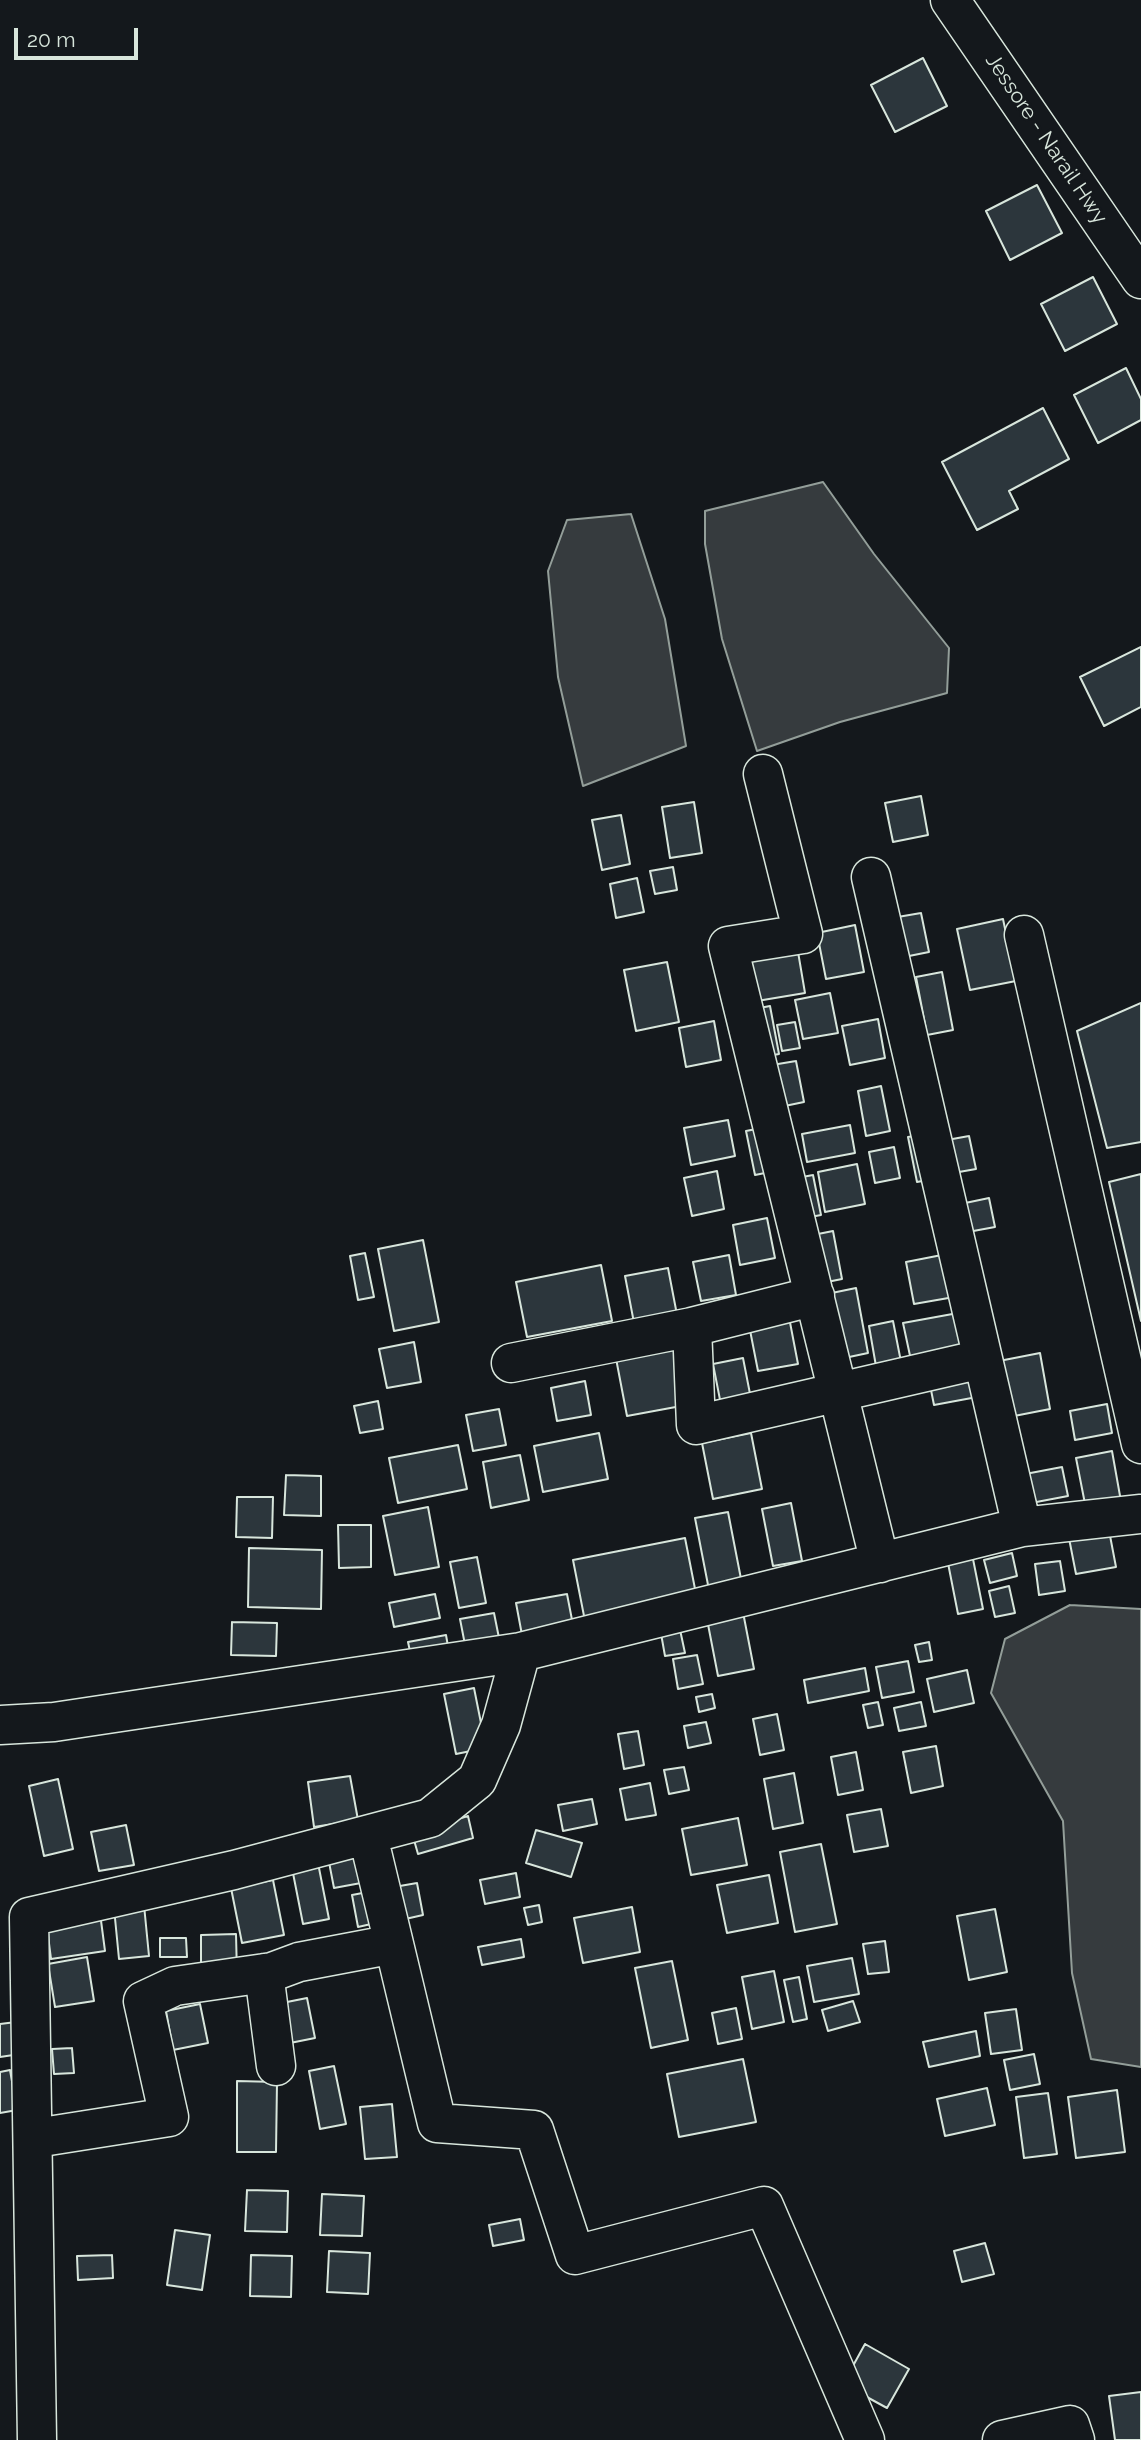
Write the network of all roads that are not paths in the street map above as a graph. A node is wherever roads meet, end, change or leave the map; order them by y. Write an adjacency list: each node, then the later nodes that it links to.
1 (950, 0): 2 (main road, Jessore - Narail Hwy)
2 (1141, 279)
3 (763, 774): 6 (main road)
4 (871, 877): 8 (main road)
5 (1024, 935): 11 (main road)
6 (815, 1296): 7 (main road); 10 (main road)
7 (692, 1327): 9 (main road); 10 (main road)
8 (982, 1359): 10 (main road); 13 (main road)
9 (511, 1363)
10 (839, 1392): 14 (main road)
11 (1141, 1444)
12 (1141, 1514): 13 (main road)
13 (1022, 1527): 14 (main road)
14 (880, 1563): 15 (main road)
15 (521, 1652): 16 (main road); 22 (main road)
16 (0, 1725)
17 (369, 1840): 18 (main road)
18 (394, 1944): 19 (main road); 23 (main road)
19 (264, 1973): 20 (main road); 21 (main road)
20 (276, 2066)
21 (41, 2137)
22 (37, 2440)
23 (865, 2440)
24 (1002, 2440): 25 (main road)
25 (1075, 2440)

